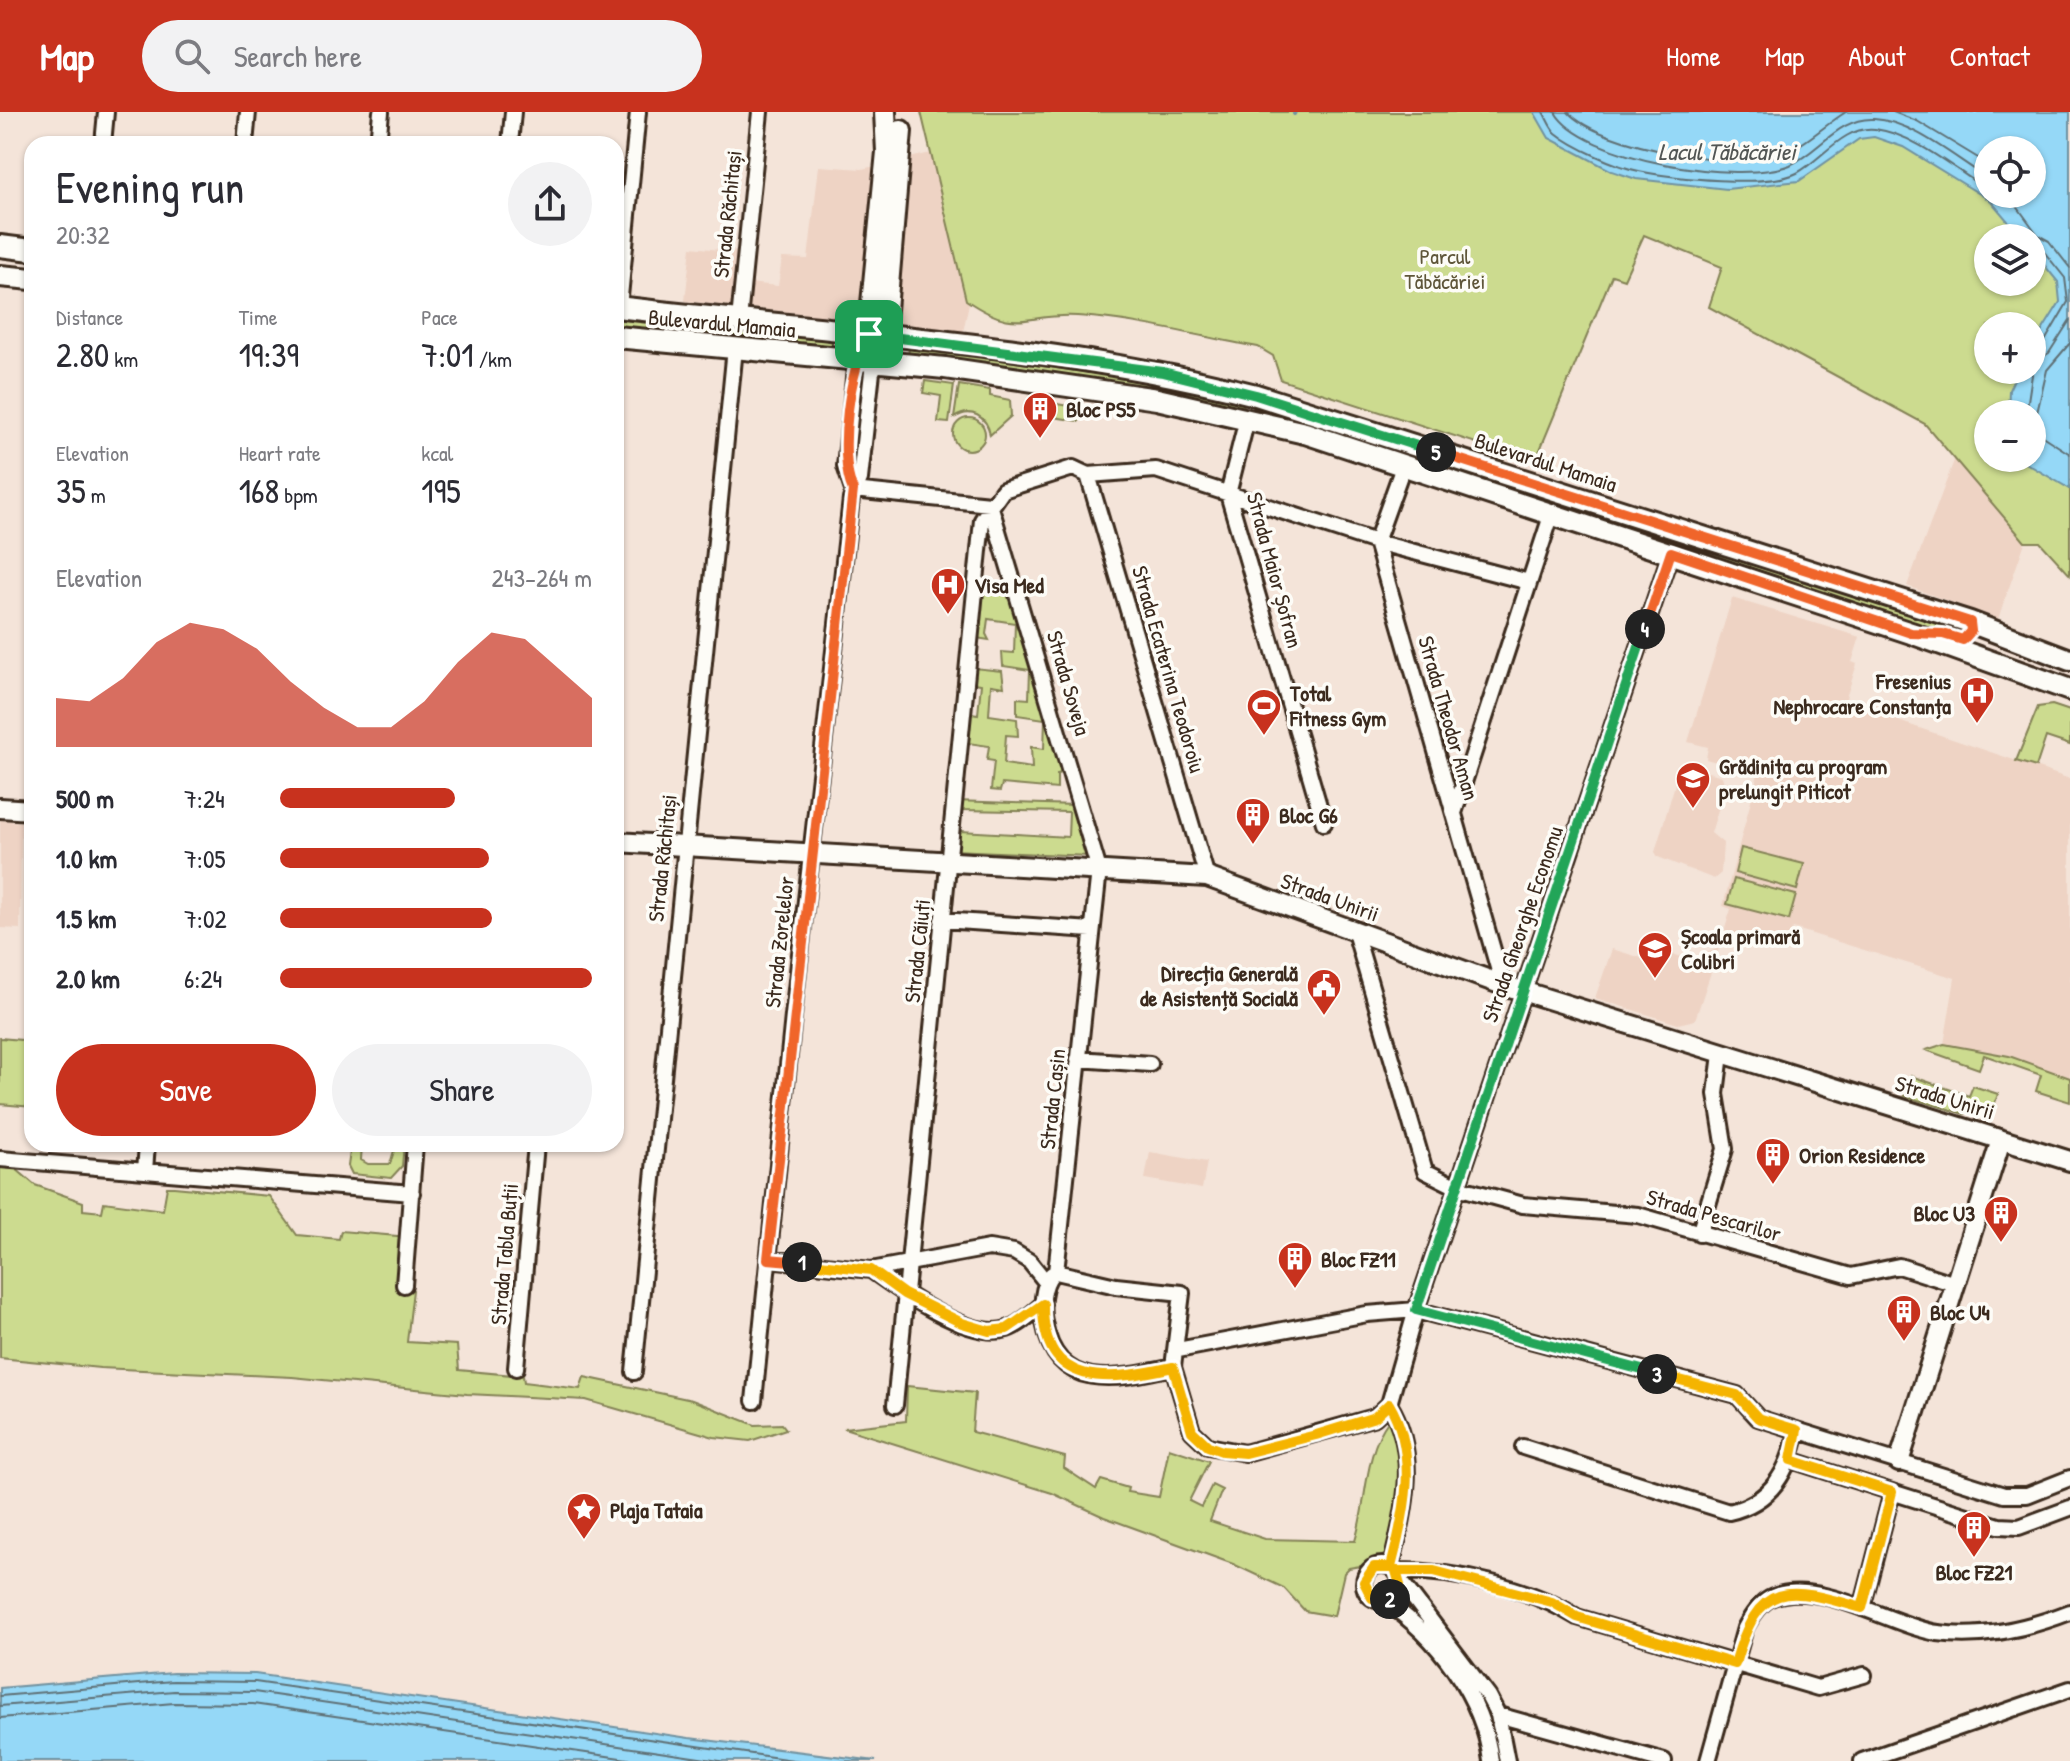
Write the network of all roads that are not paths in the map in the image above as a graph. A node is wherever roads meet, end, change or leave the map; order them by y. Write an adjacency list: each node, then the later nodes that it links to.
1 (106, 112): 9 (street)
2 (248, 112): 10 (street)
3 (381, 112): 11 (street)
4 (513, 112): 12 (street)
5 (638, 112): 13 (street)
6 (760, 112): 20 (street, Strada Răchitași)
7 (885, 112): 21 (main road)
8 (899, 112): 21 (main road)
9 (104, 136)
10 (246, 136)
11 (379, 136)
12 (511, 136)
13 (624, 242)
14 (0, 246): 15 (main road)
15 (24, 249)
16 (24, 273): 17 (main road)
17 (0, 276): 18 (main road)
18 (24, 278)
19 (624, 308): 20 (main road, Bulevardul Mamaia)
20 (739, 320): 21 (main road, Bulevardul Mamaia)
21 (876, 335): 24 (main road); 35 (main road, Bulevardul Mamaia)
22 (624, 338): 23 (main road, Bulevardul Mamaia)
23 (735, 348): 24 (main road, Bulevardul Mamaia); 44 (street, Strada Răchitași)
24 (867, 360): 25 (main road, Bulevardul Mamaia); 28 (street, Strada Zorelelor); 28 (street, Strada Zorelelor)
25 (1247, 419): 26 (main road, Bulevardul Mamaia); 29 (street, Strada Maior Șofran)
26 (1404, 464): 31 (main road, Bulevardul Mamaia); 32 (street)
27 (1088, 475): 29 (street); 30 (street); 48 (street, Strada Ecaterina Teodoroiu)
28 (853, 490): 30 (street); 45 (street, Strada Zorelelor)
29 (1228, 494): 32 (street); 42 (street, Strada Maior Șofran)
30 (990, 504): 46 (street, Strada Căiuți); 47 (street, Strada Soveja)
31 (1552, 513): 33 (main road, Bulevardul Mamaia); 34 (street)
32 (1376, 542): 34 (street); 41 (street, Strada Theodor Aman)
33 (1671, 552): 36 (main road, Bulevardul Mamaia); 53 (street, Strada Gheorghe Economu)
34 (1529, 582): 41 (street)
35 (1970, 622): 36 (main road); 37 (main road, Bulevardul Mamaia)
36 (1911, 633): 38 (main road, Bulevardul Mamaia)
37 (2070, 660)
38 (2070, 690)
39 (0, 808): 40 (street)
40 (24, 810)
41 (1453, 813): 52 (street, Strada Theodor Aman)
42 (1324, 823)
43 (624, 842): 44 (street, Strada Unirii)
44 (685, 846): 45 (street, Strada Unirii); 79 (street, Strada Răchitași)
45 (811, 853): 46 (street, Strada Unirii); 67 (street, Strada Zorelelor)
46 (948, 861): 47 (street, Strada Unirii); 49 (street, Strada Căiuți)
47 (1099, 870): 48 (street, Strada Unirii); 50 (street, Strada Cașin)
48 (1207, 877): 51 (street, Strada Unirii)
49 (942, 920): 50 (street); 68 (street, Strada Căiuți)
50 (1092, 930): 55 (street, Strada Cașin)
51 (1355, 932): 52 (street, Strada Unirii); 64 (street)
52 (1503, 985): 53 (street, Strada Unirii)
53 (1523, 992): 54 (street, Strada Unirii); 64 (street, Strada Gheorghe Economu)
54 (1721, 1054): 57 (street, Strada Unirii); 66 (street)
55 (1078, 1059): 56 (street); 70 (street, Strada Cașin)
56 (1150, 1064)
57 (2001, 1140): 62 (street, Strada Unirii); 71 (street, Strada Unirii)
58 (146, 1152): 63 (street)
59 (415, 1152): 65 (street)
60 (535, 1152): 78 (street, Strada Tabla Buții)
61 (0, 1159): 63 (street)
62 (2070, 1161)
63 (145, 1171): 65 (street)
64 (1457, 1187): 66 (street, Strada Pescarilor); 75 (street, Strada Gheorghe Economu)
65 (412, 1193): 72 (street)
66 (1699, 1234): 71 (street, Strada Pescarilor)
67 (768, 1259): 69 (street); 80 (street, Strada Zorelelor)
68 (907, 1266): 69 (street); 70 (street); 73 (street, Strada Căiuți)
69 (871, 1270): 73 (street)
70 (1051, 1277): 74 (street, Strada Cașin); 76 (street)
71 (1955, 1284): 86 (street, Strada Unirii)
72 (404, 1285)
73 (904, 1294): 74 (street); 82 (street, Strada Căiuți)
74 (1043, 1304): 77 (street)
75 (1416, 1310): 76 (street); 81 (street); 83 (street)
76 (1178, 1350): 77 (street)
77 (1173, 1367): 81 (street)
78 (516, 1368)
79 (634, 1372)
80 (754, 1401)
81 (1389, 1404): 90 (street)
82 (895, 1405)
83 (1797, 1430): 85 (street); 86 (street)
84 (1523, 1447): 85 (street)
85 (1791, 1460): 88 (street)
86 (1899, 1462): 87 (street)
87 (2070, 1478)
88 (1892, 1492): 89 (street); 92 (street)
89 (2070, 1508)
90 (1396, 1573): 91 (street); 91 (street); 94 (street); 97 (street)
91 (1384, 1601): 98 (street)
92 (1862, 1608): 93 (street); 94 (street)
93 (2070, 1612)
94 (1735, 1664): 95 (street); 101 (street)
95 (1864, 1675)
96 (2070, 1689): 102 (street)
97 (1498, 1715): 99 (street); 100 (street)
98 (1491, 1761)
99 (1507, 1761)
100 (1664, 1761)
101 (1708, 1761)
102 (1862, 1761)

